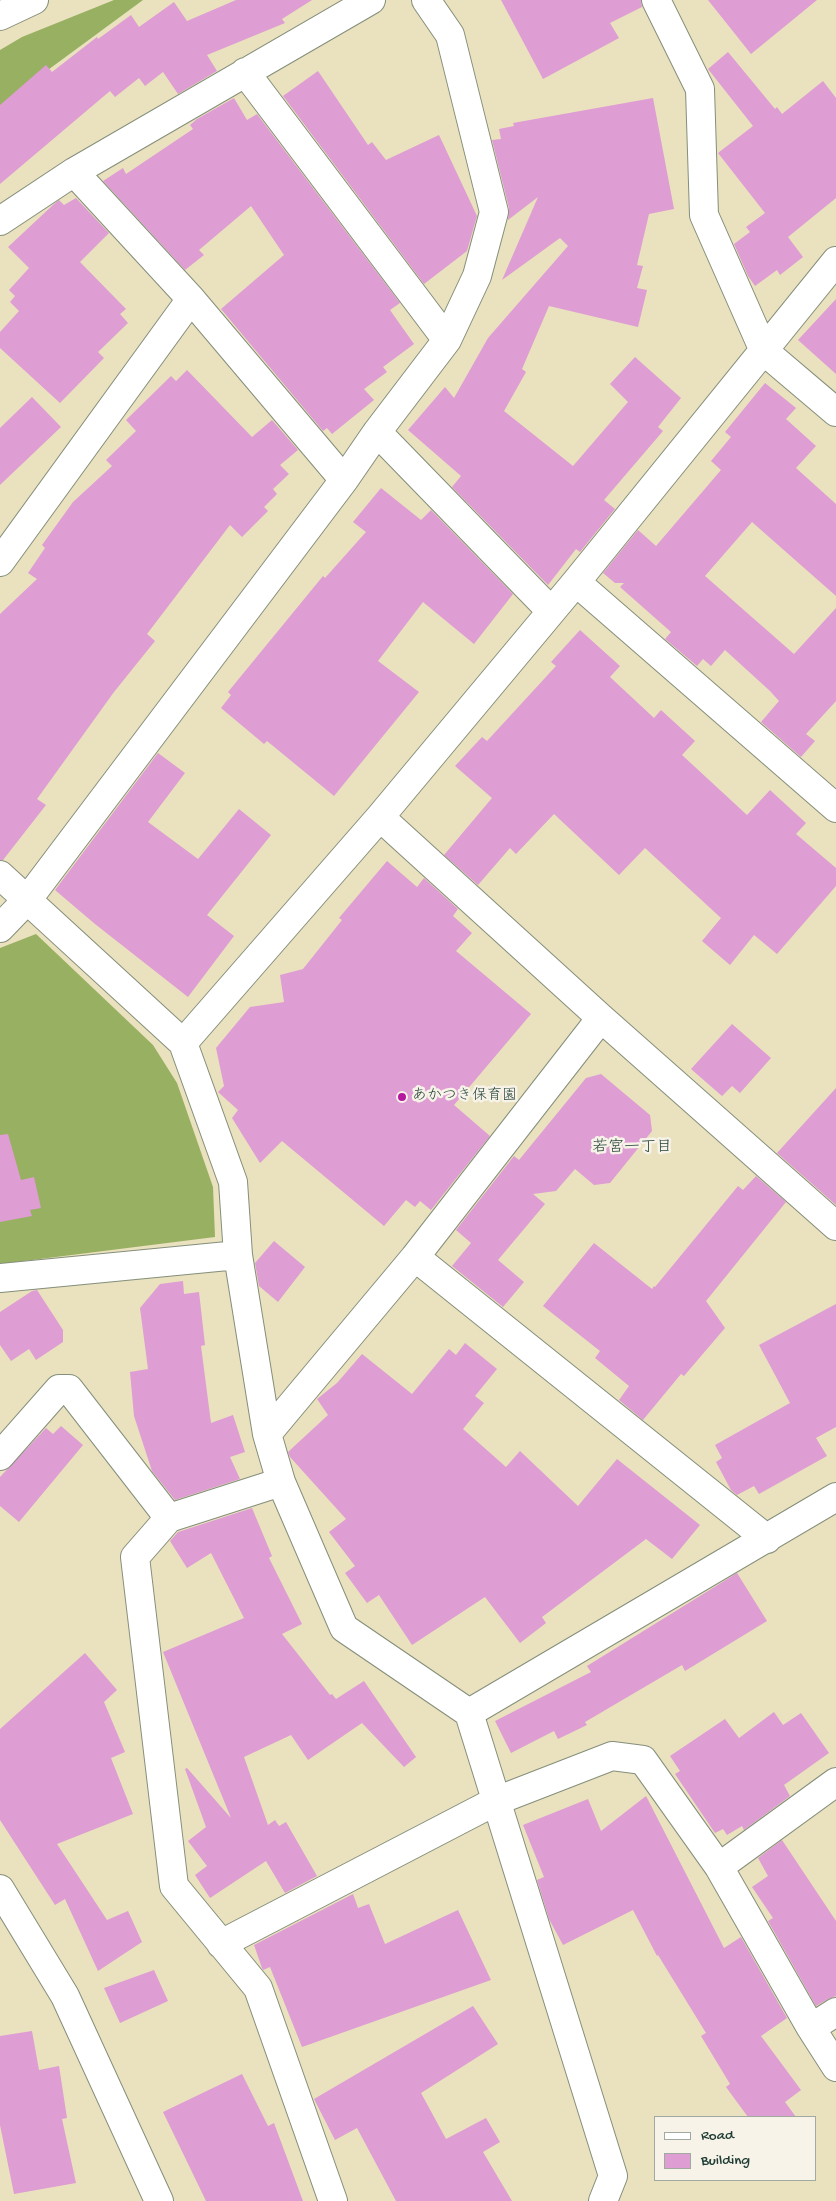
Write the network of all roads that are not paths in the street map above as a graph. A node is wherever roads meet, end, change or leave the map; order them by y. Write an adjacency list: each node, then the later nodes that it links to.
1 (34, 0): 5 (street)
2 (371, 0): 6 (street)
3 (426, 0): 11 (street)
4 (656, 0): 12 (street)
5 (0, 16)
6 (245, 72): 7 (street); 11 (street)
7 (74, 172): 8 (street); 10 (street)
8 (0, 221)
9 (836, 261): 12 (street)
10 (191, 299): 15 (street); 16 (street)
11 (446, 340): 14 (street)
12 (764, 351): 13 (street); 17 (street)
13 (836, 412)
14 (377, 432): 15 (street); 18 (street)
15 (344, 480): 22 (street)
16 (0, 562)
17 (576, 582): 18 (street); 19 (street)
18 (551, 611): 20 (street)
19 (836, 808)
20 (380, 817): 24 (street); 25 (street)
21 (0, 875): 22 (street)
22 (28, 899): 23 (street); 25 (street)
23 (0, 928)
24 (601, 1018): 26 (street); 28 (street)
25 (183, 1042): 27 (street)
26 (836, 1226)
27 (238, 1254): 29 (street); 30 (street)
28 (415, 1257): 30 (street); 35 (street)
29 (0, 1278)
30 (267, 1434): 32 (street)
31 (0, 1456): 34 (street)
32 (281, 1482): 34 (street); 36 (street)
33 (836, 1498): 35 (street)
34 (170, 1518): 41 (street)
35 (766, 1538): 36 (street)
36 (469, 1713): 38 (street)
37 (836, 1782): 39 (street)
38 (496, 1801): 39 (street); 41 (street); 47 (street)
39 (719, 1867): 43 (street)
40 (0, 1890): 45 (street)
41 (221, 1944): 46 (street)
42 (836, 2012): 43 (street)
43 (811, 2028): 44 (street)
44 (836, 2067)
45 (159, 2201)
46 (333, 2201)
47 (603, 2201)

